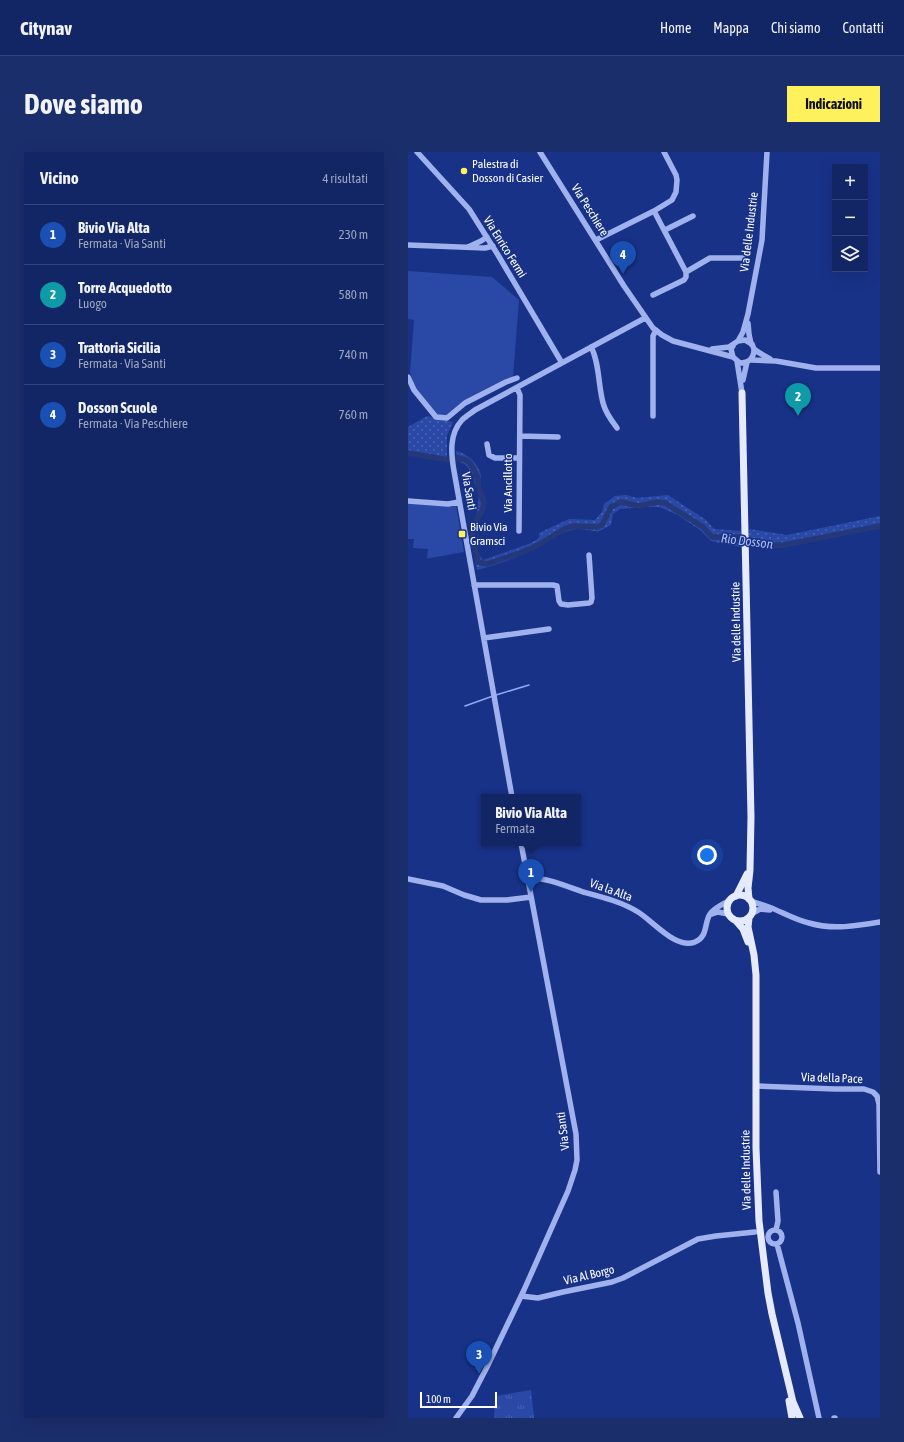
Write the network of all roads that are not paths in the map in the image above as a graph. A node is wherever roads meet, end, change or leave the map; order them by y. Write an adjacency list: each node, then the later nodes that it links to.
1 (417, 152): 8 (street, Via Enrico Fermi)
2 (540, 152): 9 (street, Via Peschiere)
3 (664, 152): 5 (street)
4 (767, 152): 16 (street, Via delle Industrie)
5 (654, 211): 7 (street); 9 (street)
6 (693, 216): 7 (street)
7 (664, 230): 14 (street)
8 (487, 237): 11 (street, Via Enrico Fermi); 12 (street)
9 (596, 240): 17 (street, Via Peschiere)
10 (408, 245): 12 (street)
11 (493, 246): 12 (street); 27 (street, Via Enrico Fermi)
12 (466, 247)
13 (743, 258): 14 (street)
14 (686, 272): 15 (street)
15 (653, 295)
16 (748, 314): 19 (street, Via delle Industrie); 23 (street, Via delle Industrie)
17 (645, 318): 18 (street, Via Peschiere); 21 (street, Via Santi)
18 (656, 330): 22 (street, Via Peschiere); 33 (street)
19 (738, 341): 20 (street); 23 (street)
20 (733, 346): 22 (street); 24 (street)
21 (591, 347): 27 (street, Via Santi); 34 (street)
22 (700, 347): 24 (street, Via Peschiere)
23 (753, 347): 25 (street); 26 (street)
24 (735, 359): 25 (street); 32 (street, Via delle Industrie)
25 (749, 361): 26 (street); 32 (street, Via delle Industrie)
26 (776, 362): 28 (street)
27 (562, 363): 31 (street, Via Santi)
28 (880, 368)
29 (408, 377): 30 (street)
30 (517, 378)
31 (517, 388): 35 (street, Via Ancillotto); 40 (street, Via Santi)
32 (742, 392): 48 (main road, Via delle Industrie)
33 (653, 416)
34 (617, 428)
35 (520, 436): 36 (street, Via Ancillotto); 38 (street, Via Ancillotto)
36 (558, 437)
37 (487, 444): 38 (street)
38 (520, 458): 41 (street, Via Ancillotto)
39 (408, 501): 40 (street)
40 (459, 502): 43 (street, Via Santi)
41 (519, 531)
42 (589, 555): 43 (street)
43 (474, 585): 45 (street, Via Santi)
44 (549, 629): 45 (street)
45 (484, 638): 46 (street, Via Santi)
46 (511, 794)
47 (522, 846): 49 (street, Via Santi)
48 (751, 850): 52 (main road, Via delle Industrie); 53 (main road, Via delle Industrie)
49 (527, 878): 51 (street, Via Santi); 55 (street, Via la Alta)
50 (408, 879): 51 (street)
51 (530, 898): 66 (street, Via Santi)
52 (733, 898): 53 (main road); 54 (main road); 55 (street)
53 (750, 900): 56 (main road); 57 (street)
54 (728, 914): 55 (street); 58 (main road)
55 (710, 915)
56 (751, 915): 57 (street); 58 (main road); 60 (main road, Via delle Industrie)
57 (788, 915): 59 (street)
58 (736, 921): 64 (main road, Via delle Industrie)
59 (880, 922)
60 (756, 1086): 61 (street, Via della Pace); 69 (main road, Via delle Industrie)
61 (880, 1172)
62 (776, 1192): 63 (street)
63 (776, 1230): 65 (street); 65 (street)
64 (755, 1232): 66 (street, Via Al Borgo); 68 (main road, Via delle Industrie)
65 (777, 1244): 70 (street)
66 (521, 1296): 67 (street, Via Santi)
67 (456, 1418)
68 (792, 1418)
69 (800, 1418)
70 (819, 1418)

